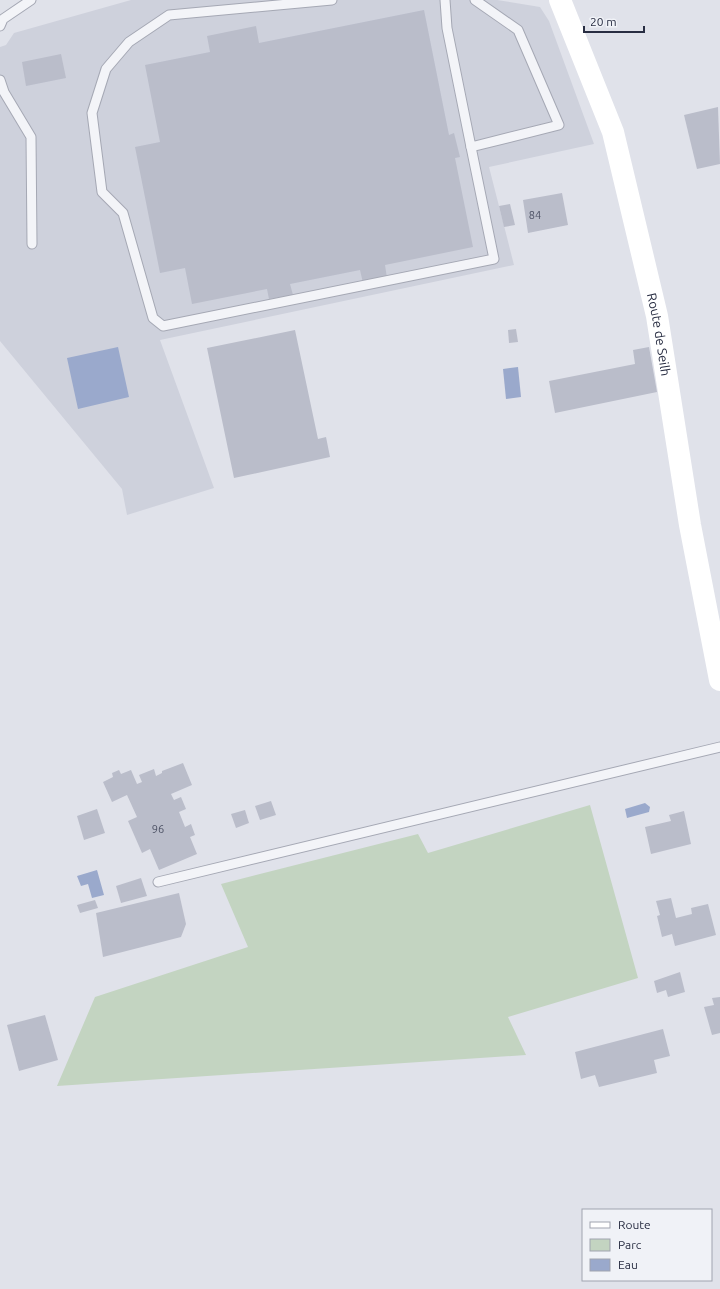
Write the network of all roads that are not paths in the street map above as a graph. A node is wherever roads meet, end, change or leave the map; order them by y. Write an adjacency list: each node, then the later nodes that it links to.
1 (31, 0): 6 (lane)
2 (332, 0): 8 (lane)
3 (445, 0): 8 (lane)
4 (475, 0): 8 (lane)
5 (560, 0): 10 (street, Route de Seilh)
6 (0, 26)
7 (0, 80): 9 (lane)
8 (471, 148)
9 (32, 244)
10 (720, 680)
11 (720, 747): 12 (lane)
12 (158, 882)

